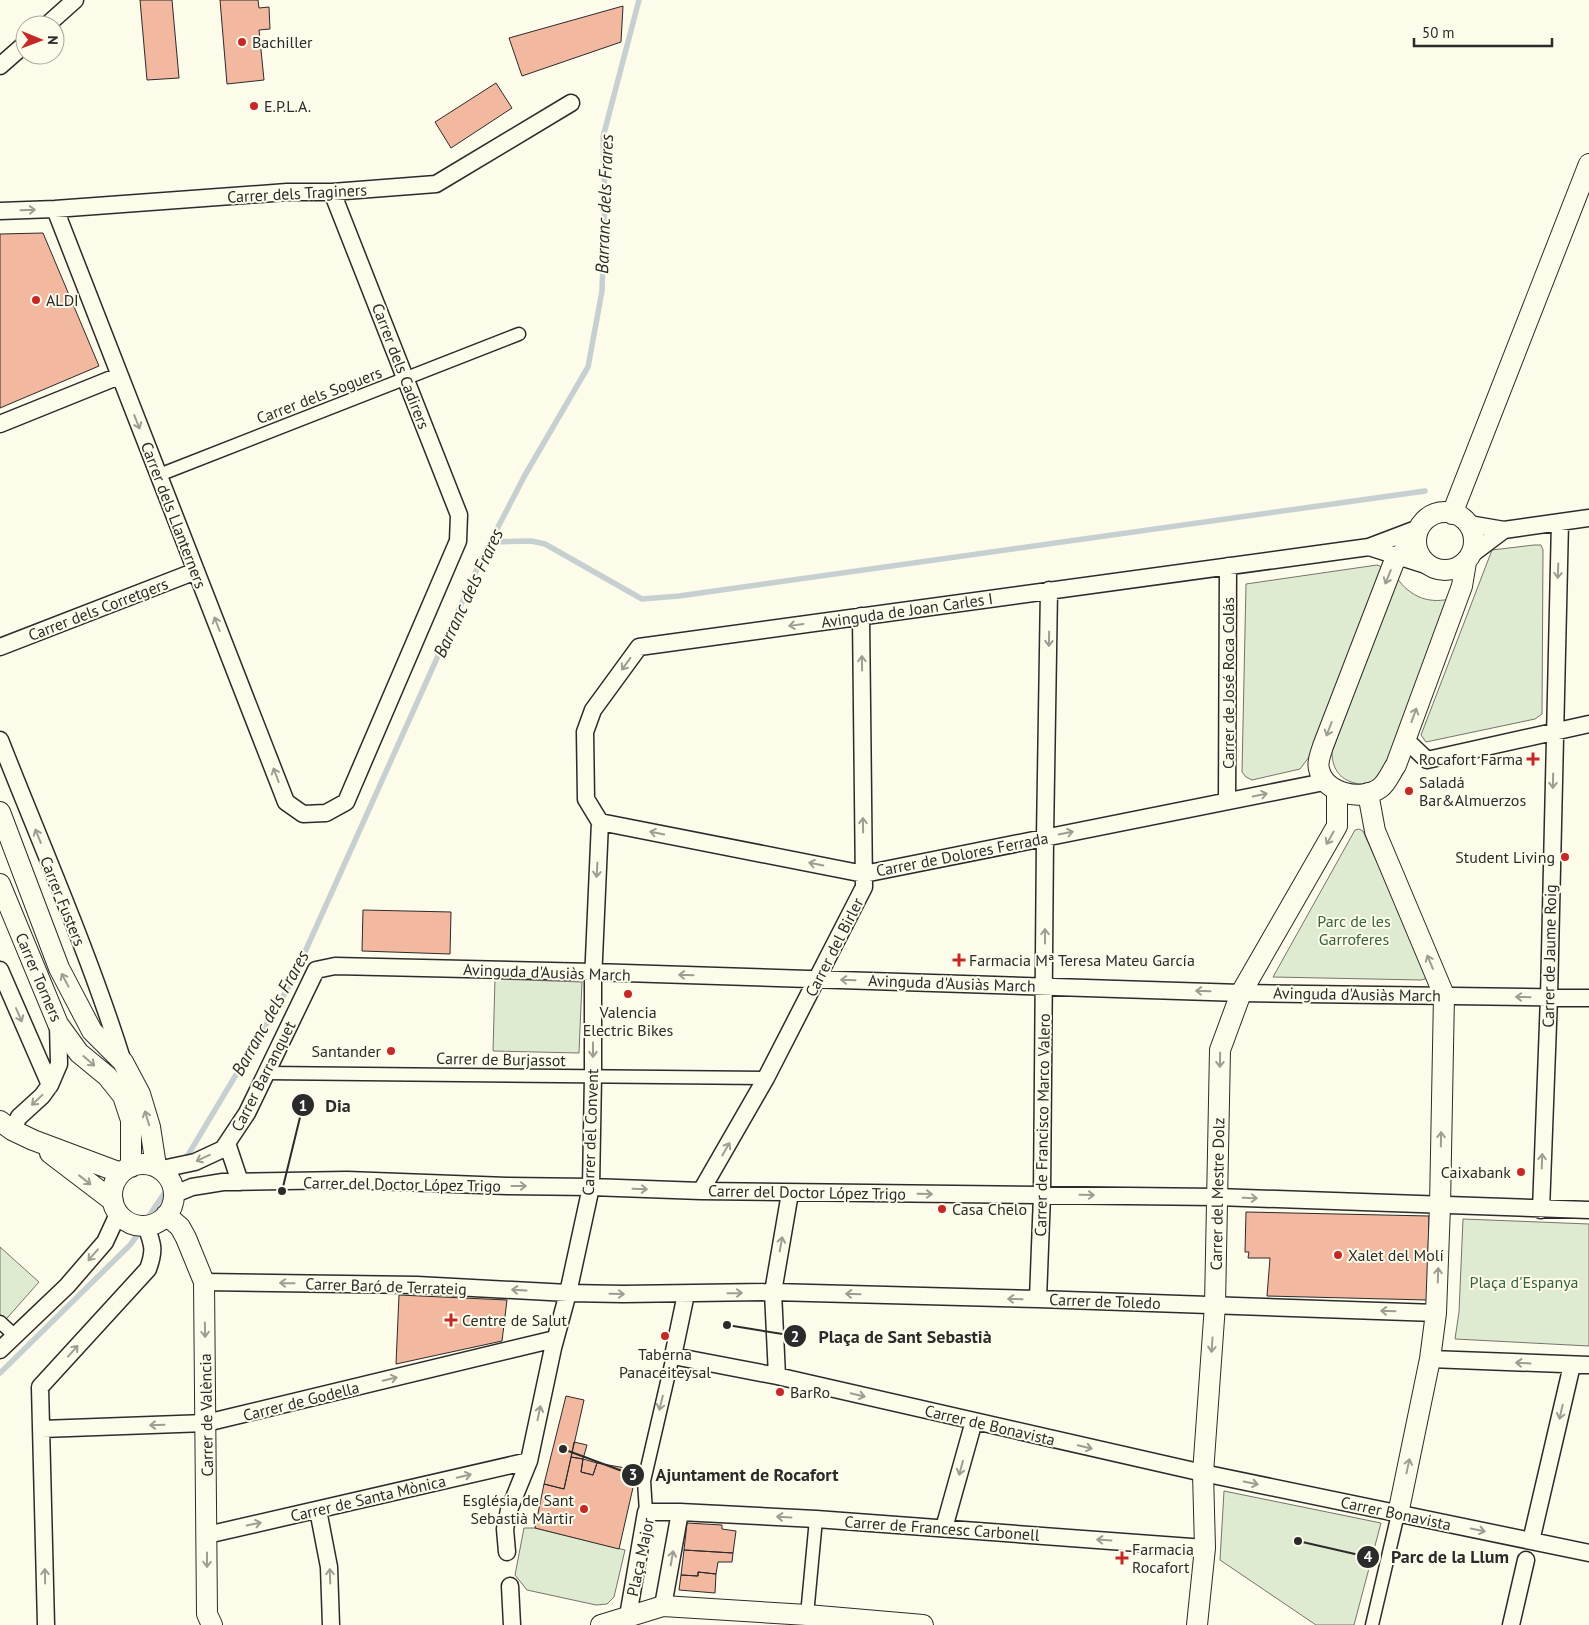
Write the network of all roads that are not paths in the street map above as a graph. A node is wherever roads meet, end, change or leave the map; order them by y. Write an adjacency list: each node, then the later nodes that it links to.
1 (76, 0): 2 (street)
2 (59, 15)
3 (15, 53): 4 (street)
4 (0, 66)
5 (571, 103): 7 (street, Carrer dels Traginers)
6 (1589, 164): 16 (street)
7 (332, 192): 8 (street, Carrer dels Traginers); 12 (street, Carrer dels Cadirers)
8 (55, 209): 9 (street, Carrer dels Traginers, one-way to 8); 11 (street, Carrer dels Llanterners)
9 (0, 211)
10 (519, 334): 12 (street, Carrer dels Soguers)
11 (120, 376): 13 (street); 14 (street, Carrer dels Llanterners, one-way to 14)
12 (406, 378): 14 (street, Carrer dels Soguers); 37 (street, Carrer dels Cadirers)
13 (0, 424)
14 (159, 475): 25 (street, Carrer dels Llanterners)
15 (1589, 518): 17 (street)
16 (1460, 519): 18 (street); 19 (street); 22 (street)
17 (1560, 522): 18 (street); 30 (street, Carrer de Jaume Roig, one-way to 30)
18 (1504, 530): 22 (street)
19 (1418, 533): 20 (street, Avinguda de Joan Carles I); 21 (street, Carrer del Mestre Dolz); 24 (street)
20 (1369, 546): 21 (street, Avinguda de Joan Carles I); 23 (street, Avinguda de Joan Carles I)
21 (1398, 556): 24 (street, Avinguda de Joan Carles I); 33 (street, Carrer del Mestre Dolz, one-way to 33)
22 (1469, 558): 24 (street); 31 (street, one-way to 22)
23 (1228, 566): 26 (street, Avinguda de Joan Carles I); 35 (street, Carrer de José Roca Colás)
24 (1429, 566)
25 (196, 571): 28 (street, Carrer dels Corretgers); 37 (street, Carrer dels Llanterners, one-way to 25)
26 (1049, 590): 27 (street, Avinguda de Joan Carles I); 39 (street, Carrer de Francisco Marco Valero, one-way to 39)
27 (862, 616): 38 (street, Avinguda de Joan Carles I, one-way to 38); 40 (street, Carrer del Birler, one-way to 27)
28 (0, 647)
29 (1589, 724): 30 (street)
30 (1554, 732): 31 (street); 49 (street, Carrer de Jaume Roig, one-way to 49)
31 (1405, 739): 34 (street)
32 (0, 740): 52 (street, Carrer Fusters, one-way to 32)
33 (1331, 786): 34 (street); 35 (street, Carrer de Dolores Ferrada, one-way to 33); 47 (street, Carrer del Mestre Dolz, one-way to 47)
34 (1368, 793): 48 (street, one-way to 34)
35 (1227, 801): 39 (street, Carrer de Dolores Ferrada, one-way to 35)
36 (0, 812): 52 (street, Carrer Fusters, one-way to 36)
37 (303, 814)
38 (600, 822): 40 (street, Carrer de Dolores Ferrada, one-way to 38); 44 (street, Carrer del Convent, one-way to 44)
39 (1045, 837): 40 (street, Carrer de Dolores Ferrada); 46 (street, Carrer de Francisco Marco Valero, one-way to 39)
40 (864, 874): 45 (street, Carrer del Birler)
41 (0, 884): 51 (street, Carrer Torners)
42 (0, 970): 56 (street, one-way to 56)
43 (316, 970): 44 (street, Avinguda d'Ausiàs March); 53 (street, Carrer Barranquet)
44 (593, 972): 45 (street, Avinguda d'Ausiàs March, one-way to 44); 54 (street, Carrer del Convent, one-way to 54)
45 (817, 980): 46 (street, Avinguda d'Ausiàs March, one-way to 45); 55 (street, Carrer del Birler)
46 (1045, 986): 47 (street, Avinguda d'Ausiàs March, one-way to 46); 67 (street, Carrer de Francisco Marco Valero)
47 (1241, 992): 48 (street, Avinguda d'Ausiàs March); 68 (street, Carrer del Mestre Dolz, one-way to 68)
48 (1444, 995): 49 (street, Avinguda d'Ausiàs March, one-way to 48); 69 (street, one-way to 48)
49 (1549, 997): 50 (street, Avinguda d'Ausiàs March); 71 (street, Carrer de Jaume Roig, one-way to 49)
50 (1589, 998)
51 (58, 1024): 56 (street); 61 (street, Carrer Torners, one-way to 61)
52 (123, 1062): 60 (street, Carrer Fusters, one-way to 52)
53 (266, 1073): 54 (street, Carrer de Burjassot); 59 (street, Carrer Barranquet)
54 (593, 1076): 55 (street, Carrer de Burjassot); 63 (street, Carrer del Convent)
55 (766, 1078): 64 (street, Carrer del Birler, one-way to 55)
56 (50, 1085): 57 (street, one-way to 57)
57 (6, 1126): 58 (street)
58 (33, 1140): 61 (street); 70 (street, one-way to 70)
59 (227, 1143): 60 (street, Carrer Barranquet, one-way to 60); 62 (street)
60 (159, 1168): 61 (street); 66 (street)
61 (126, 1170): 70 (street)
62 (240, 1182): 63 (street, Carrer del Doctor López Trigo, one-way to 63); 66 (street, Carrer del Doctor López Trigo)
63 (591, 1187): 64 (street, Carrer del Doctor López Trigo, one-way to 64); 77 (street, Carrer del Convent)
64 (702, 1191): 65 (street, Carrer del Doctor López Trigo)
65 (790, 1193): 67 (street, Carrer del Doctor López Trigo, one-way to 67); 76 (street, one-way to 65)
66 (175, 1194): 73 (street)
67 (1042, 1195): 68 (street, Carrer del Doctor López Trigo, one-way to 68); 79 (street, Carrer de Francisco Marco Valero)
68 (1217, 1197): 69 (street, Carrer del Doctor López Trigo, one-way to 69); 80 (street, Carrer del Mestre Dolz)
69 (1440, 1206): 71 (street); 81 (street, one-way to 69)
70 (116, 1208): 74 (street); 83 (street, one-way to 83)
71 (1540, 1210): 72 (street)
72 (1589, 1210)
73 (166, 1216): 74 (street); 75 (street, Carrer de València)
74 (146, 1226): 93 (street, one-way to 74)
75 (204, 1282): 77 (street, Carrer Baró de Terrateig, one-way to 75); 92 (street, Carrer de València, one-way to 92)
76 (773, 1292): 78 (street, Carrer de Toledo, one-way to 76); 79 (street, Carrer de Toledo, one-way to 76); 90 (street)
77 (568, 1293): 78 (street, Carrer Baró de Terrateig, one-way to 78); 84 (street, Carrer del Convent)
78 (686, 1294): 86 (street)
79 (1038, 1299): 80 (street, Carrer de Toledo)
80 (1216, 1305): 81 (street, Carrer de Toledo, one-way to 80); 95 (street, Carrer del Mestre Dolz, one-way to 95)
81 (1436, 1313): 87 (street)
82 (0, 1322): 83 (street)
83 (15, 1336): 85 (street)
84 (555, 1339): 92 (street, Carrer de Godella, one-way to 84); 94 (street, Carrer del Convent, one-way to 84)
85 (0, 1350)
86 (673, 1356): 90 (street, Carrer de Bonavista); 97 (street, one-way to 97)
87 (1430, 1359): 88 (street, one-way to 87); 99 (street, one-way to 87)
88 (1572, 1365): 89 (street); 103 (street, one-way to 103)
89 (1589, 1365)
90 (777, 1376): 91 (street, Carrer de Bonavista, one-way to 91)
91 (974, 1422): 95 (street, Carrer de Bonavista, one-way to 95); 101 (street, one-way to 101)
92 (206, 1423): 93 (street, Carrer de Godella, one-way to 93); 102 (street, Carrer de València)
93 (42, 1429): 112 (street, one-way to 93)
94 (529, 1461): 96 (street, Carrer de Santa Mònica, one-way to 94); 105 (street, Carrer del Convent)
95 (1203, 1473): 99 (street, Carrer Bonavista, one-way to 99); 104 (street, Carrer del Mestre Dolz)
96 (318, 1510): 102 (street, Carrer de Santa Mònica, one-way to 96); 114 (street, one-way to 96)
97 (646, 1512): 98 (street, Plaça Major); 110 (street, Plaça Major)
98 (680, 1512): 100 (street, Carrer de Francesc Carbonell, one-way to 98); 109 (street, Plaça Major, one-way to 98)
99 (1398, 1514): 103 (street, Carrer Bonavista, one-way to 103); 119 (street)
100 (816, 1519): 101 (street, Carrer de Francesc Carbonell); 111 (street)
101 (944, 1528): 104 (street, Carrer de Francesc Carbonell, one-way to 101)
102 (207, 1535): 113 (street, Carrer de València, one-way to 113)
103 (1531, 1541): 106 (street, Carrer Bonavista)
104 (1204, 1548): 118 (street, Carrer del Mestre Dolz)
105 (507, 1552)
106 (1589, 1553)
107 (1526, 1560): 120 (street)
108 (510, 1586): 115 (street)
109 (663, 1606): 110 (street, Plaça Major); 111 (street)
110 (628, 1616): 116 (street, Plaça Major)
111 (806, 1620): 117 (street)
112 (46, 1625)
113 (212, 1625)
114 (331, 1625)
115 (512, 1625)
116 (601, 1625)
117 (923, 1625)
118 (1197, 1625)
119 (1372, 1625)
120 (1511, 1625)

